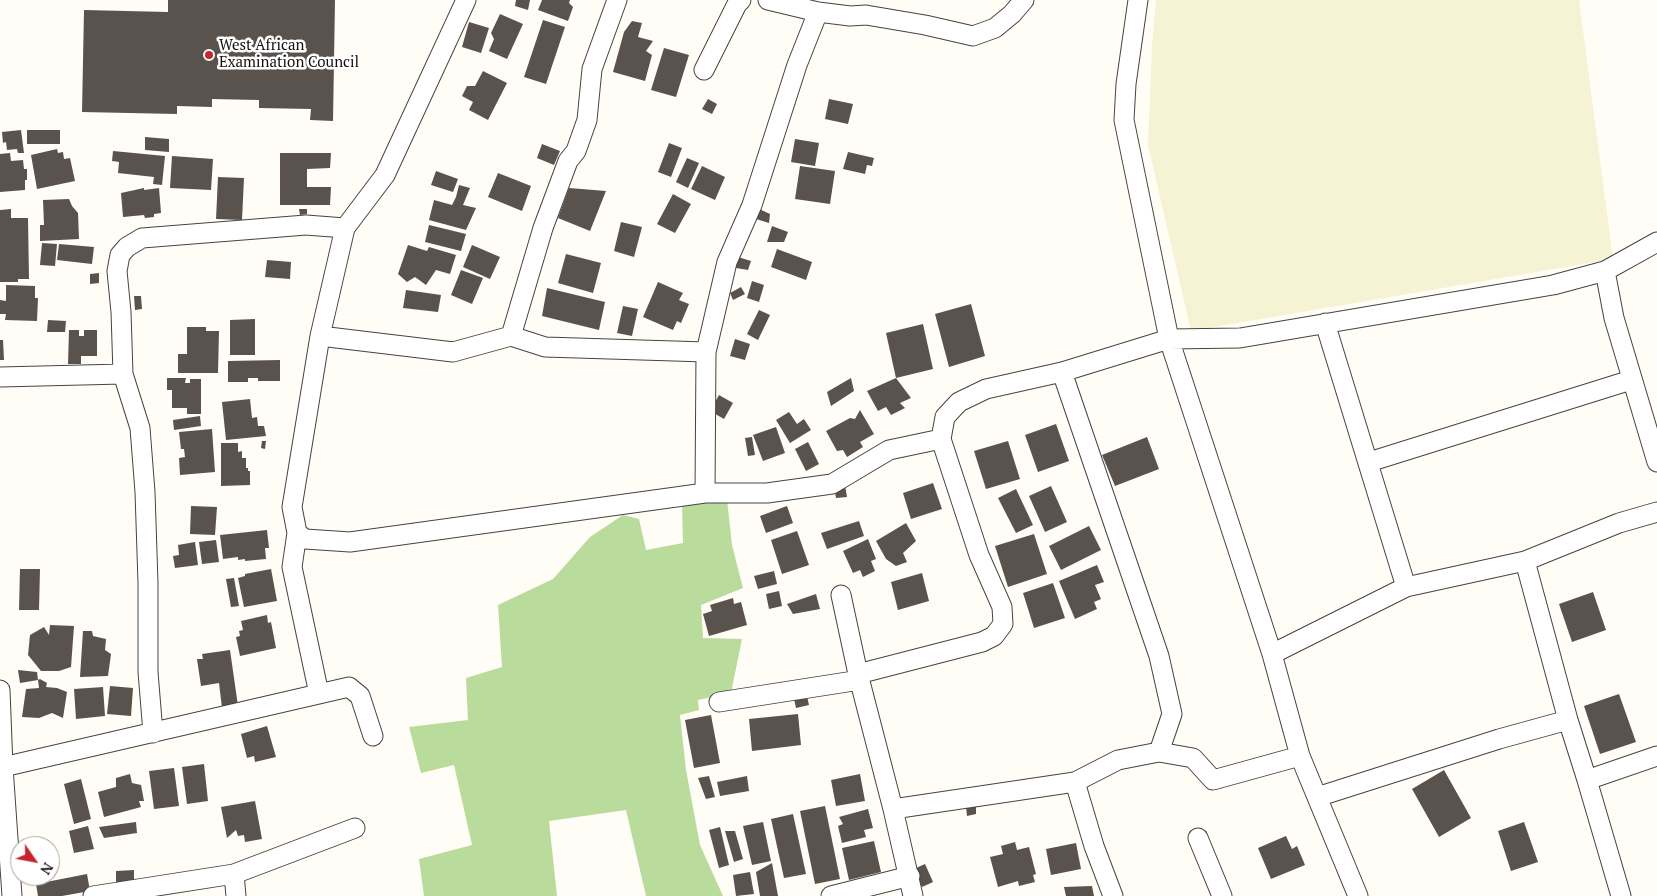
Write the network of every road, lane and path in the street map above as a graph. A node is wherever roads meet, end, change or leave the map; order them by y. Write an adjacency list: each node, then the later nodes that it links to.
1 (466, 0): 10 (street)
2 (617, 0): 15 (street)
3 (741, 0): 9 (street)
4 (768, 0): 8 (street)
5 (1024, 0): 7 (street)
6 (1138, 0): 16 (street)
7 (866, 8): 8 (street)
8 (818, 12): 17 (street)
9 (704, 70)
10 (345, 228): 14 (street); 19 (street)
11 (1657, 242): 12 (street)
12 (1605, 270): 13 (street); 21 (street)
13 (1325, 323): 16 (street); 23 (street)
14 (320, 336): 15 (street); 27 (street)
15 (511, 336): 17 (street)
16 (1169, 339): 18 (street); 31 (street)
17 (706, 352): 25 (street)
18 (1062, 372): 22 (street); 39 (street)
19 (123, 374): 20 (street); 37 (street)
20 (0, 377)
21 (1631, 380): 23 (street); 24 (street)
22 (941, 439): 25 (street); 32 (street)
23 (1368, 462): 29 (street)
24 (1657, 462)
25 (705, 493): 27 (street)
26 (1657, 512): 28 (street)
27 (297, 533): 34 (street)
28 (1525, 561): 29 (street); 36 (street)
29 (1406, 587): 31 (street)
30 (841, 595): 32 (street)
31 (1272, 654): 40 (street)
32 (859, 677): 35 (street); 46 (street)
33 (0, 690): 42 (street)
34 (318, 694): 37 (street); 38 (street)
35 (719, 702)
36 (1568, 720): 43 (street); 45 (street)
37 (152, 733): 42 (street)
38 (372, 736)
39 (1159, 752): 40 (street); 44 (street)
40 (1300, 756): 45 (street)
41 (1657, 756): 43 (street)
42 (3, 767): 47 (street)
43 (1587, 780): 60 (street)
44 (1075, 782): 46 (street); 57 (street)
45 (1317, 798): 59 (street)
46 (893, 809): 51 (street)
47 (4, 823): 52 (street)
48 (355, 828): 50 (street)
49 (1198, 838): 58 (street)
50 (234, 874): 53 (street); 54 (street)
51 (910, 876): 55 (street); 56 (street)
52 (12, 896)
53 (93, 896)
54 (236, 896)
55 (831, 896)
56 (913, 896)
57 (1114, 896)
58 (1222, 896)
59 (1358, 896)
60 (1621, 896)

